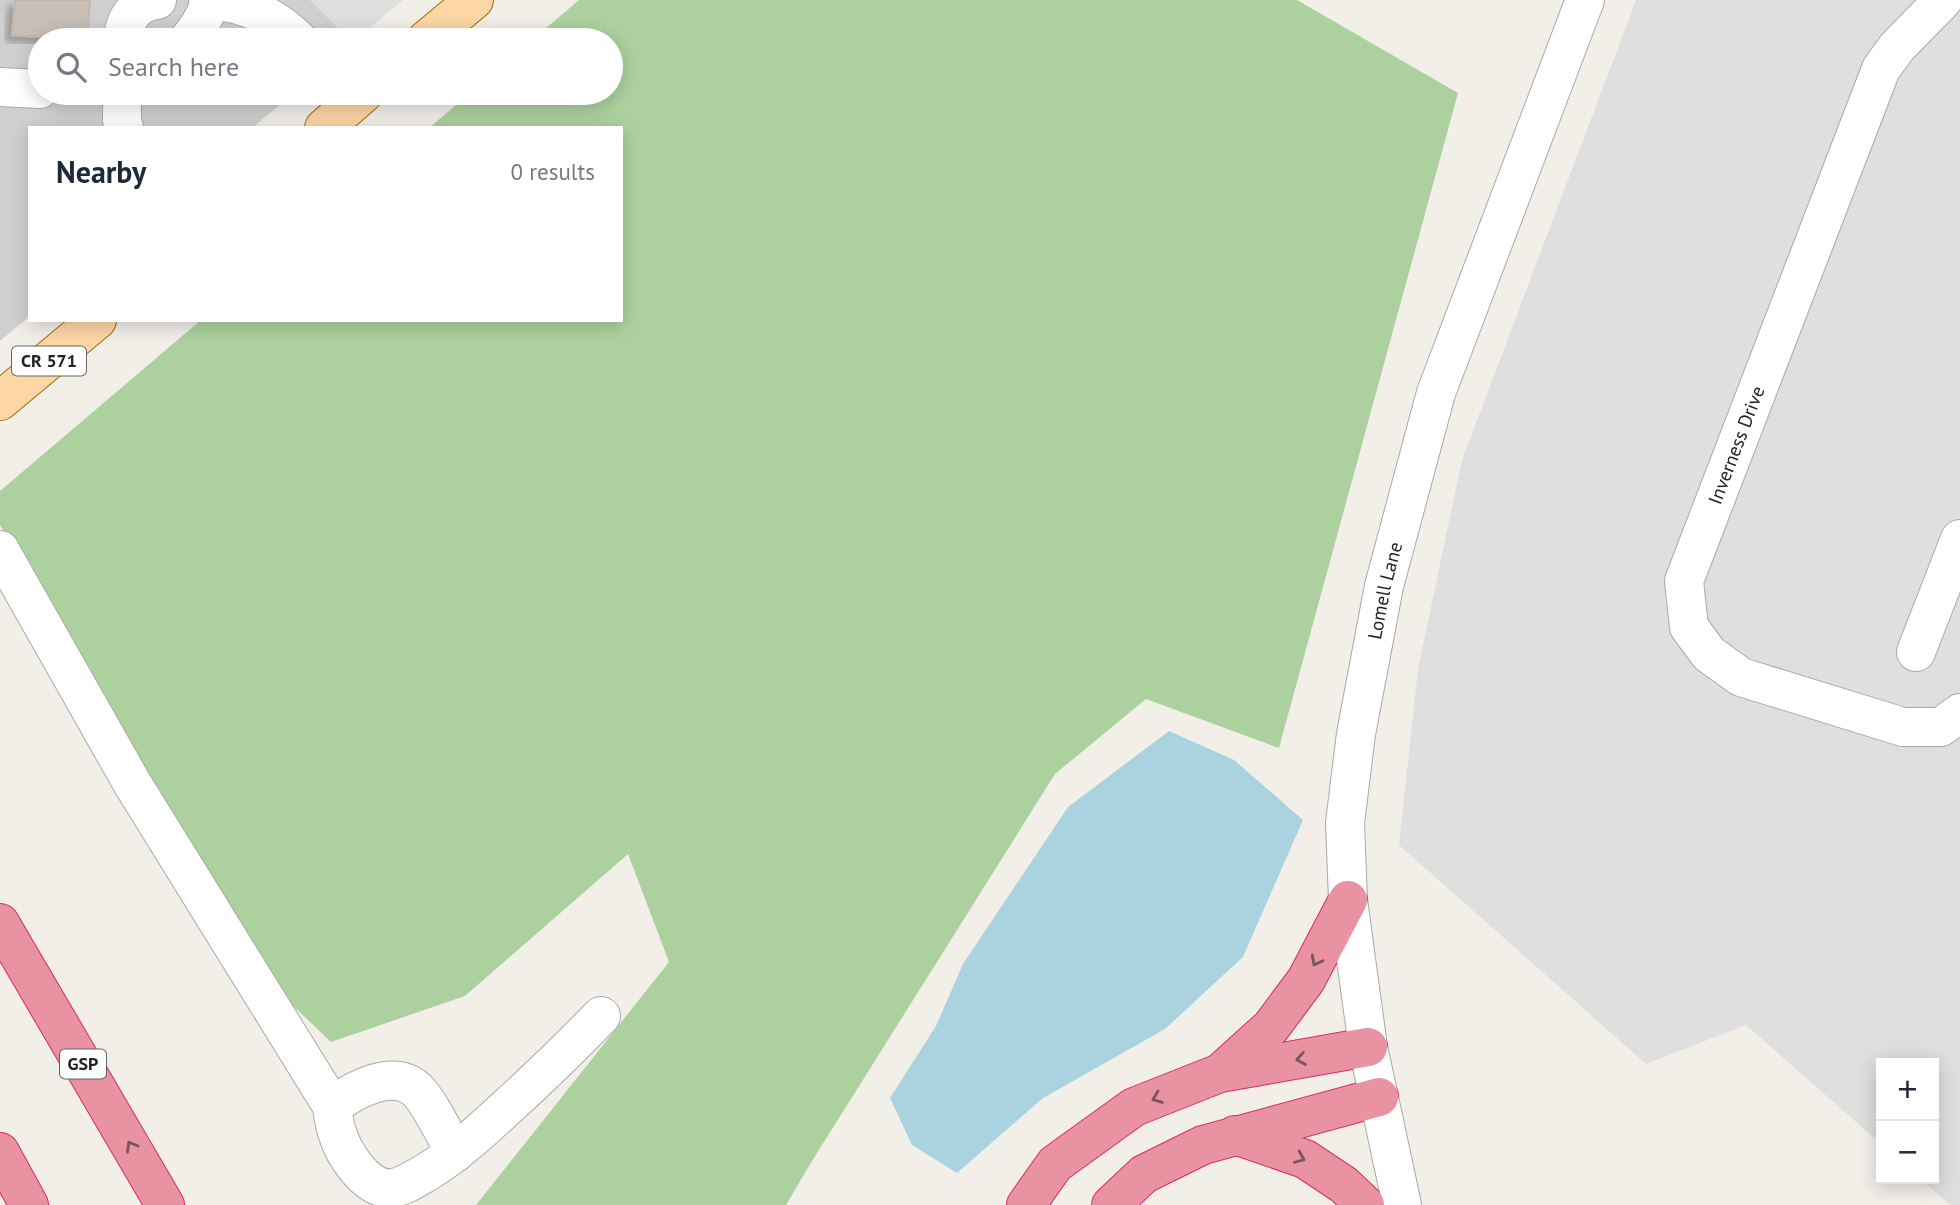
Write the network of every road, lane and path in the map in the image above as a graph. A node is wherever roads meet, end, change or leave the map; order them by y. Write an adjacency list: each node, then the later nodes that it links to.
1 (157, 0): 6 (street)
2 (210, 0): 7 (street); 8 (street)
3 (474, 0): 9 (main road)
4 (1585, 0): 22 (street, Lomell Lane)
5 (1943, 0): 21 (street, Inverness Drive)
6 (126, 28)
7 (198, 28)
8 (286, 28)
9 (440, 28)
10 (0, 88): 11 (street)
11 (28, 89)
12 (122, 105): 14 (street)
13 (348, 105): 15 (main road)
14 (124, 126)
15 (326, 126)
16 (95, 322): 17 (main road, CR 571)
17 (0, 401)
18 (1960, 539): 20 (street)
19 (0, 550): 28 (street)
20 (1916, 652)
21 (1960, 713)
22 (1348, 901): 25 (street, Lomell Lane); 26 (highway, one-way to 26)
23 (0, 923): 33 (highway, GSP, one-way to 23)
24 (601, 1016): 31 (street)
25 (1368, 1047): 26 (highway, one-way to 26); 27 (street, Lomell Lane)
26 (1220, 1073): 34 (highway, one-way to 34)
27 (1379, 1097): 29 (highway); 37 (street, Lomell Lane)
28 (332, 1106): 31 (street); 31 (street)
29 (1236, 1135): 35 (highway); 36 (highway, one-way to 36)
30 (0, 1152): 32 (highway)
31 (455, 1153)
32 (29, 1205)
33 (165, 1205)
34 (1026, 1205)
35 (1111, 1205)
36 (1365, 1205)
37 (1402, 1205)

